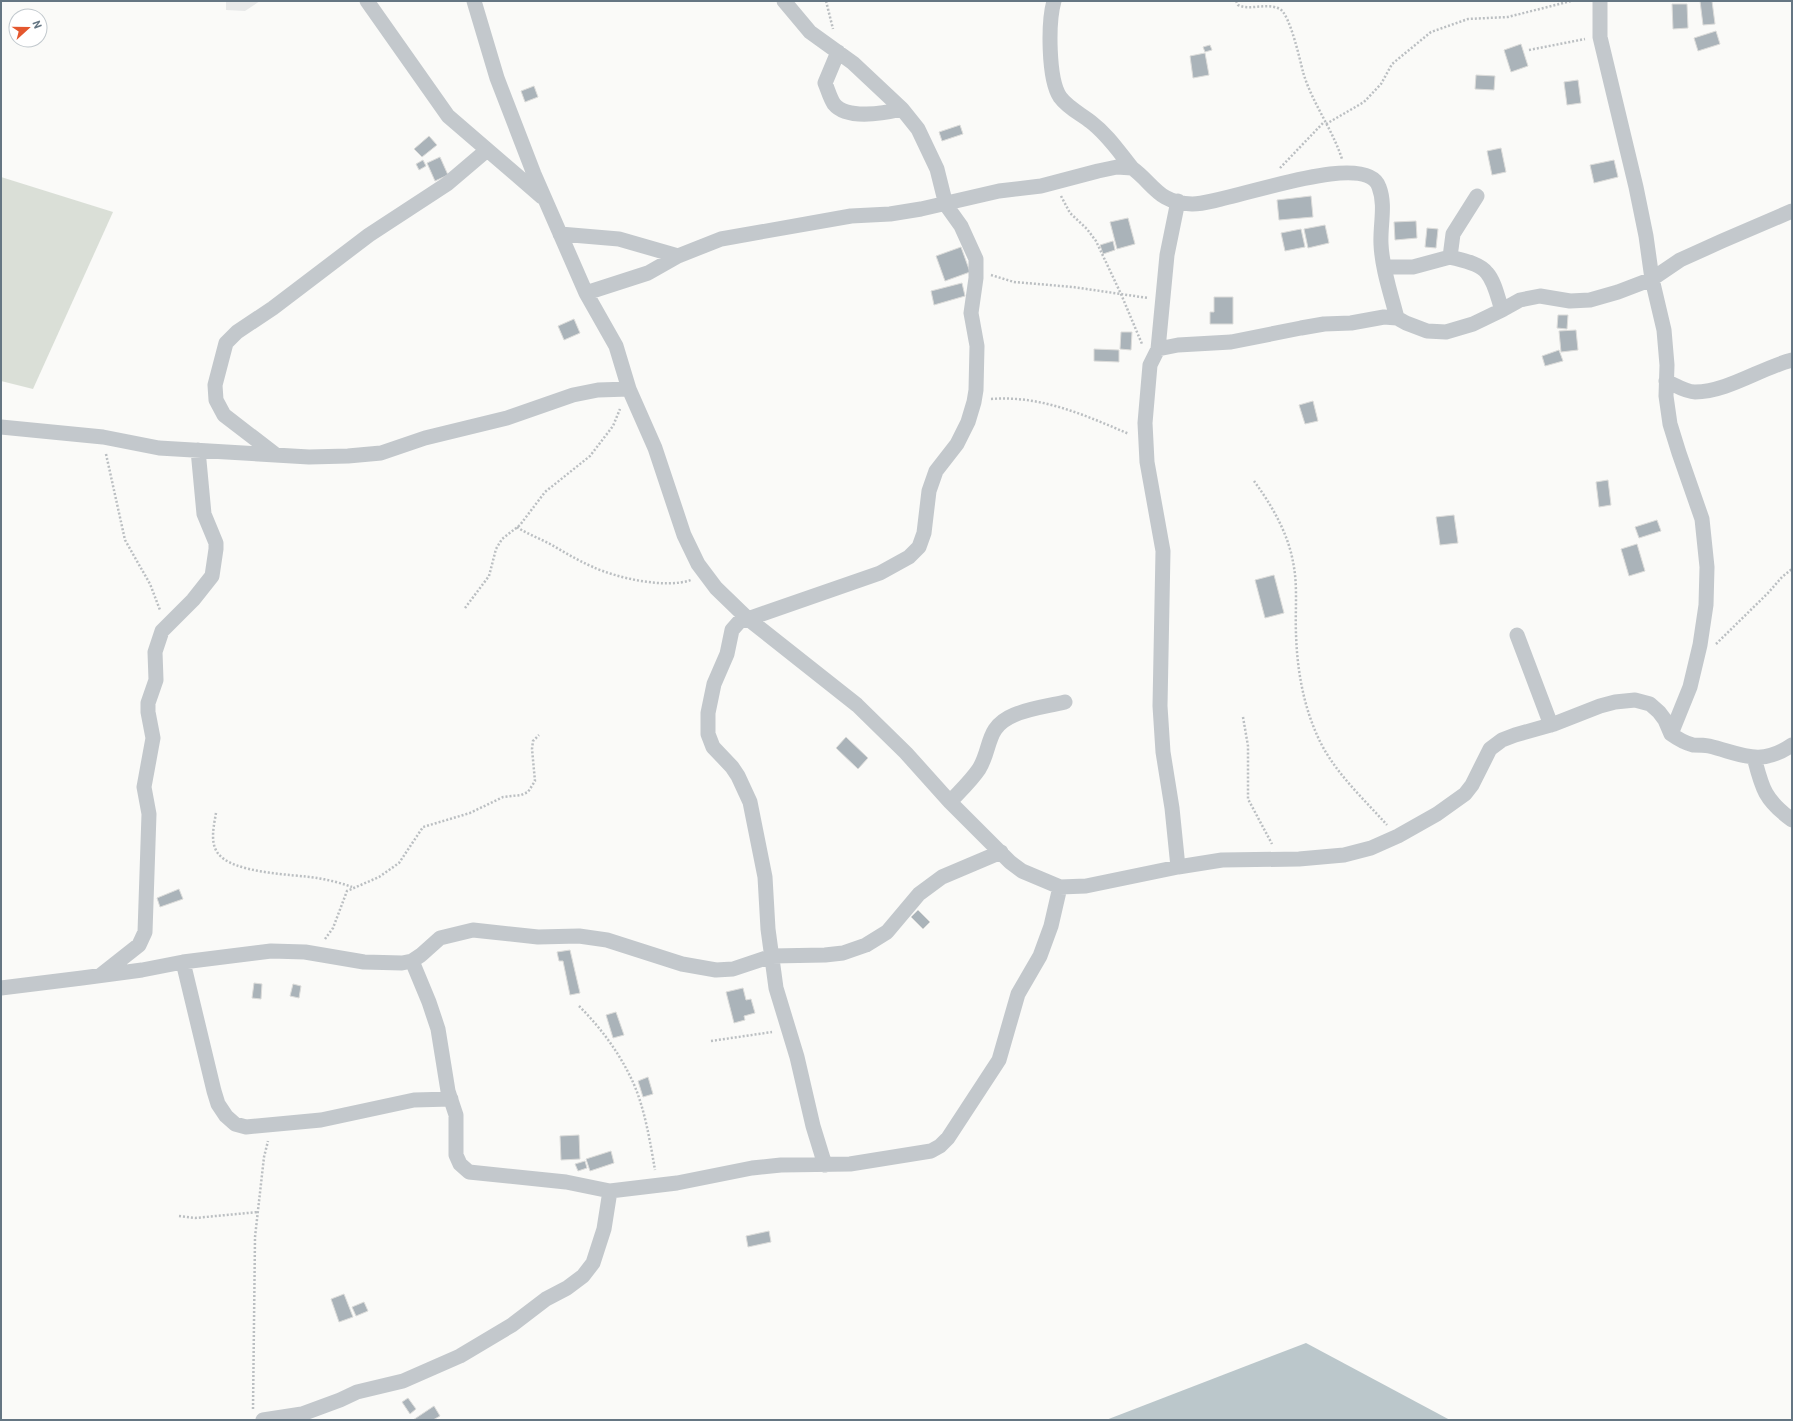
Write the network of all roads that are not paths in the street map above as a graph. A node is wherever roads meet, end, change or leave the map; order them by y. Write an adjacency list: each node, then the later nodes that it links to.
1 (367, 1): 8 (street)
2 (474, 1): 11 (street)
3 (784, 1): 6 (street)
4 (1054, 1): 9 (street)
5 (1600, 1): 19 (street)
6 (835, 50): 7 (street); 7 (street)
7 (902, 109): 13 (street)
8 (487, 150): 11 (street); 29 (street)
9 (1132, 168): 12 (street); 13 (street)
10 (1477, 196): 17 (street)
11 (545, 200): 15 (street)
12 (1178, 201): 18 (street); 23 (street)
13 (946, 205): 16 (street); 30 (street)
14 (1792, 211): 19 (street)
15 (560, 234): 16 (street); 20 (street)
16 (678, 256): 20 (street)
17 (1450, 257): 18 (street); 21 (street)
18 (1384, 267): 22 (street)
19 (1652, 278): 21 (street); 25 (street)
20 (586, 293): 26 (street)
21 (1502, 310): 22 (street)
22 (1397, 318): 23 (street)
23 (1158, 348): 40 (street)
24 (1792, 360): 25 (street)
25 (1666, 381): 34 (street)
26 (624, 390): 29 (street); 30 (street)
27 (1, 427): 28 (street)
28 (198, 450): 29 (street); 45 (street)
29 (276, 454)
30 (747, 618): 37 (street); 42 (street)
31 (1517, 635): 33 (street)
32 (1065, 702): 37 (street)
33 (1551, 725): 34 (street); 40 (street)
34 (1671, 734): 36 (street)
35 (1792, 745): 36 (street)
36 (1754, 757): 38 (street)
37 (950, 802): 39 (street)
38 (1792, 820)
39 (1001, 852): 41 (street); 42 (street)
40 (1178, 867): 41 (street)
41 (1060, 887): 48 (street)
42 (772, 956): 43 (street); 48 (street)
43 (412, 961): 44 (street); 47 (street)
44 (183, 962): 45 (street); 47 (street)
45 (101, 976): 46 (street)
46 (1, 988)
47 (451, 1100): 49 (street)
48 (825, 1165): 49 (street)
49 (610, 1191): 50 (street)
50 (258, 1416)

